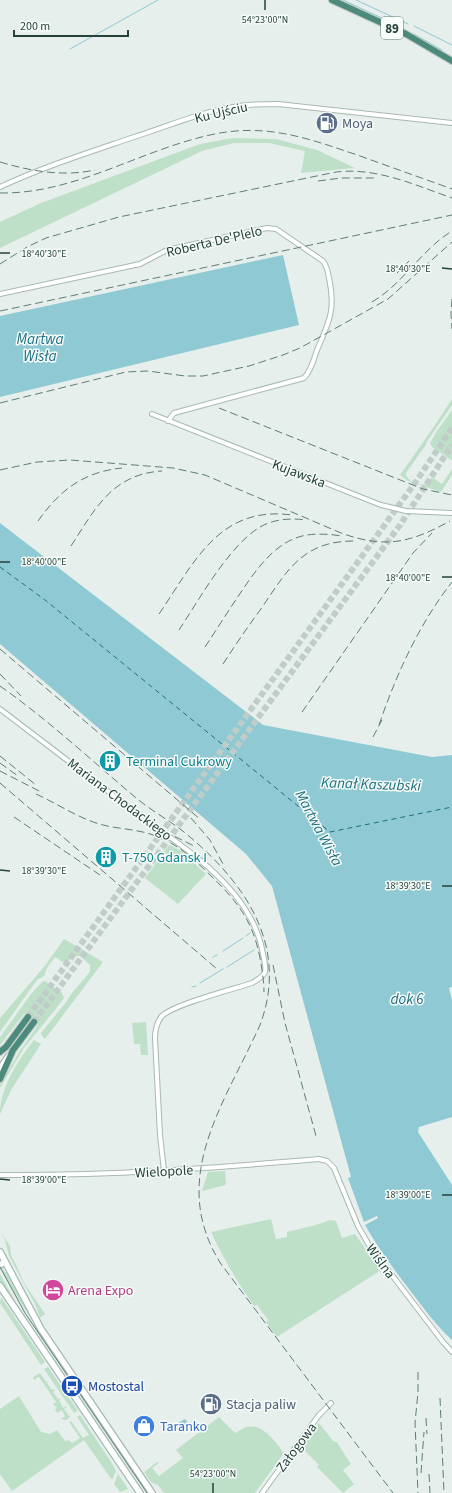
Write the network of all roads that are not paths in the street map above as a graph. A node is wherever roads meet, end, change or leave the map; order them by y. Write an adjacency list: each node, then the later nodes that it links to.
1 (332, 0): 2 (highway, 89)
2 (452, 61)
3 (452, 123): 4 (street, Ku Ujściu)
4 (0, 187)
5 (0, 294): 7 (street, Roberta De'Plelo)
6 (152, 414): 7 (street, Kujawska)
7 (168, 421): 8 (street, Kujawska)
8 (452, 513)
9 (0, 709): 19 (street, Mariana Chodackiego)
10 (28, 1017): 12 (highway)
11 (34, 1022): 13 (highway)
12 (6, 1047): 14 (highway); 15 (main road)
13 (13, 1050): 16 (main road); 17 (highway)
14 (0, 1052)
15 (0, 1055)
16 (0, 1069)
17 (0, 1079)
18 (327, 1161): 19 (street, Wielopole); 26 (street, Wiślna)
19 (164, 1171): 20 (street, Wielopole)
20 (0, 1175)
21 (0, 1252): 22 (main road)
22 (3, 1264): 24 (main road)
23 (0, 1286): 25 (main road)
24 (41, 1329): 25 (main road); 27 (main road)
25 (33, 1334): 28 (main road)
26 (452, 1352)
27 (59, 1355): 28 (main road); 30 (main road)
28 (50, 1361): 31 (main road)
29 (331, 1403): 36 (street, Załogowa)
30 (101, 1418): 31 (main road); 32 (main road)
31 (93, 1424): 33 (main road)
32 (138, 1474): 33 (main road); 35 (main road)
33 (130, 1479): 34 (main road)
34 (140, 1493)
35 (152, 1493)
36 (262, 1493)

